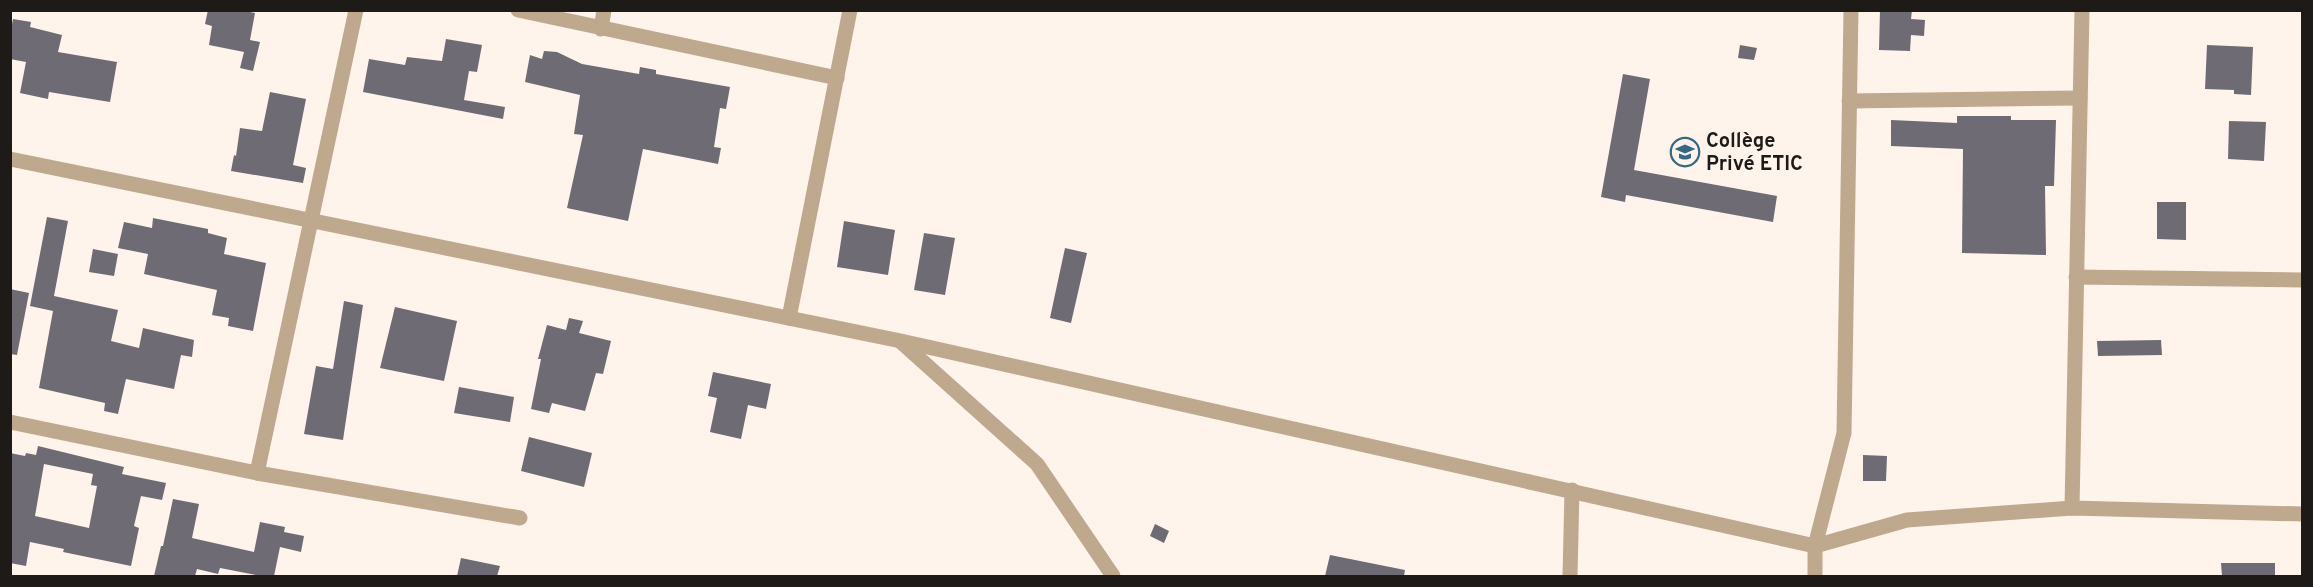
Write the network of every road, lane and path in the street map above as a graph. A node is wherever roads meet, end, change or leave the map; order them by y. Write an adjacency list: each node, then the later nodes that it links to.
1 (356, 10): 12 (street)
2 (518, 10): 7 (street)
3 (604, 10): 7 (street)
4 (850, 10): 8 (street)
5 (1851, 10): 10 (street)
6 (2082, 10): 9 (street)
7 (601, 29): 8 (street)
8 (837, 78): 15 (street)
9 (2080, 99): 10 (street); 13 (street)
10 (1849, 101): 23 (street)
11 (10, 159): 12 (street)
12 (312, 222): 15 (street); 18 (street)
13 (2076, 277): 14 (street); 20 (street)
14 (2302, 280)
15 (789, 318): 16 (street)
16 (901, 341): 19 (street); 24 (street)
17 (10, 422): 18 (street)
18 (257, 473): 22 (street)
19 (1572, 490): 23 (street); 25 (street)
20 (2072, 508): 21 (street); 23 (street)
21 (2302, 513)
22 (520, 518)
23 (1815, 546): 26 (street)
24 (1113, 576)
25 (1570, 576)
26 (1815, 576)

